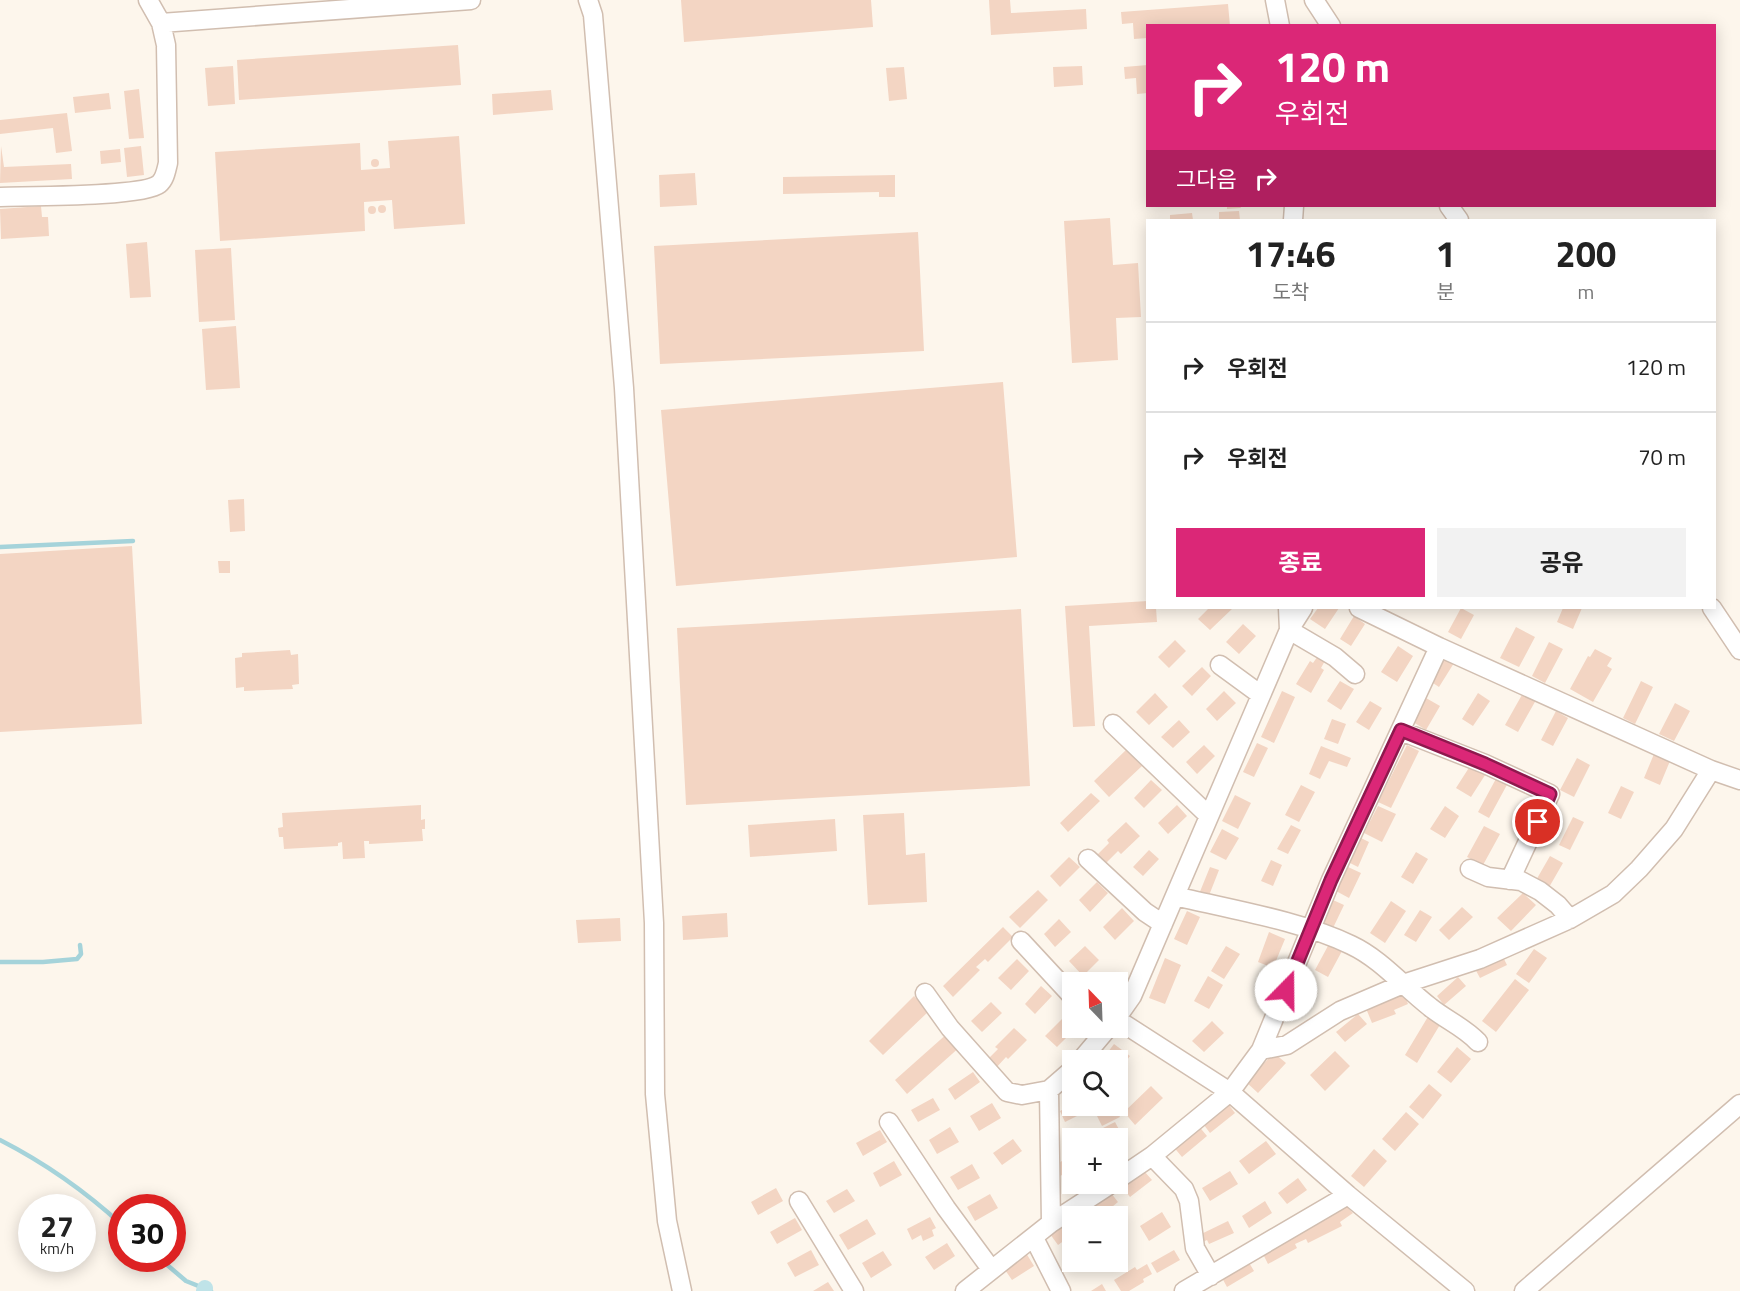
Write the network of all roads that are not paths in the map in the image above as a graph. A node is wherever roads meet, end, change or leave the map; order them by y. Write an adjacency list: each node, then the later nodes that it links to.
1 (148, 0): 6 (street)
2 (471, 0): 6 (street)
3 (588, 0): 56 (street)
4 (1275, 0): 7 (street)
5 (1314, 0): 8 (street)
6 (161, 23): 9 (street)
7 (1280, 24)
8 (1330, 24)
9 (0, 197)
10 (1288, 609): 14 (street)
11 (1302, 609): 14 (street)
12 (1361, 609): 15 (street)
13 (1713, 609): 16 (street)
14 (1289, 630): 18 (street); 19 (street)
15 (1439, 646): 21 (street); 22 (street)
16 (1740, 650)
17 (1220, 665): 19 (street)
18 (1354, 674)
19 (1261, 695): 24 (street)
20 (1113, 724): 24 (street)
21 (1401, 730): 27 (street); 31 (street)
22 (1711, 770): 23 (street); 29 (street)
23 (1740, 780)
24 (1209, 816): 28 (street)
25 (1088, 859): 30 (street)
26 (1470, 869): 27 (street)
27 (1510, 880): 29 (street)
28 (1175, 896): 30 (street); 31 (street)
29 (1570, 919): 33 (street)
30 (1163, 924): 36 (street)
31 (1311, 930): 33 (street); 41 (street)
32 (1021, 941): 34 (street)
33 (1403, 984): 39 (street); 41 (street)
34 (1062, 985)
35 (925, 993): 43 (street)
36 (1128, 1001)
37 (1128, 1034): 44 (street)
38 (1099, 1038): 40 (street)
39 (1478, 1042)
40 (1089, 1050)
41 (1261, 1050): 44 (street)
42 (1062, 1079): 43 (street)
43 (1049, 1090): 52 (street)
44 (1230, 1092): 47 (street); 50 (street)
45 (1740, 1104): 62 (street)
46 (889, 1122): 54 (street)
47 (1152, 1156): 48 (street); 55 (street)
48 (1128, 1172)
49 (1096, 1194): 52 (street)
50 (1348, 1195): 55 (street); 61 (street)
51 (799, 1201): 57 (street)
52 (1051, 1223): 53 (street)
53 (1034, 1238): 54 (street); 59 (street)
54 (991, 1269): 58 (street)
55 (1211, 1276): 60 (street)
56 (682, 1291)
57 (854, 1291)
58 (965, 1291)
59 (1061, 1291)
60 (1184, 1291)
61 (1465, 1291)
62 (1524, 1291)

